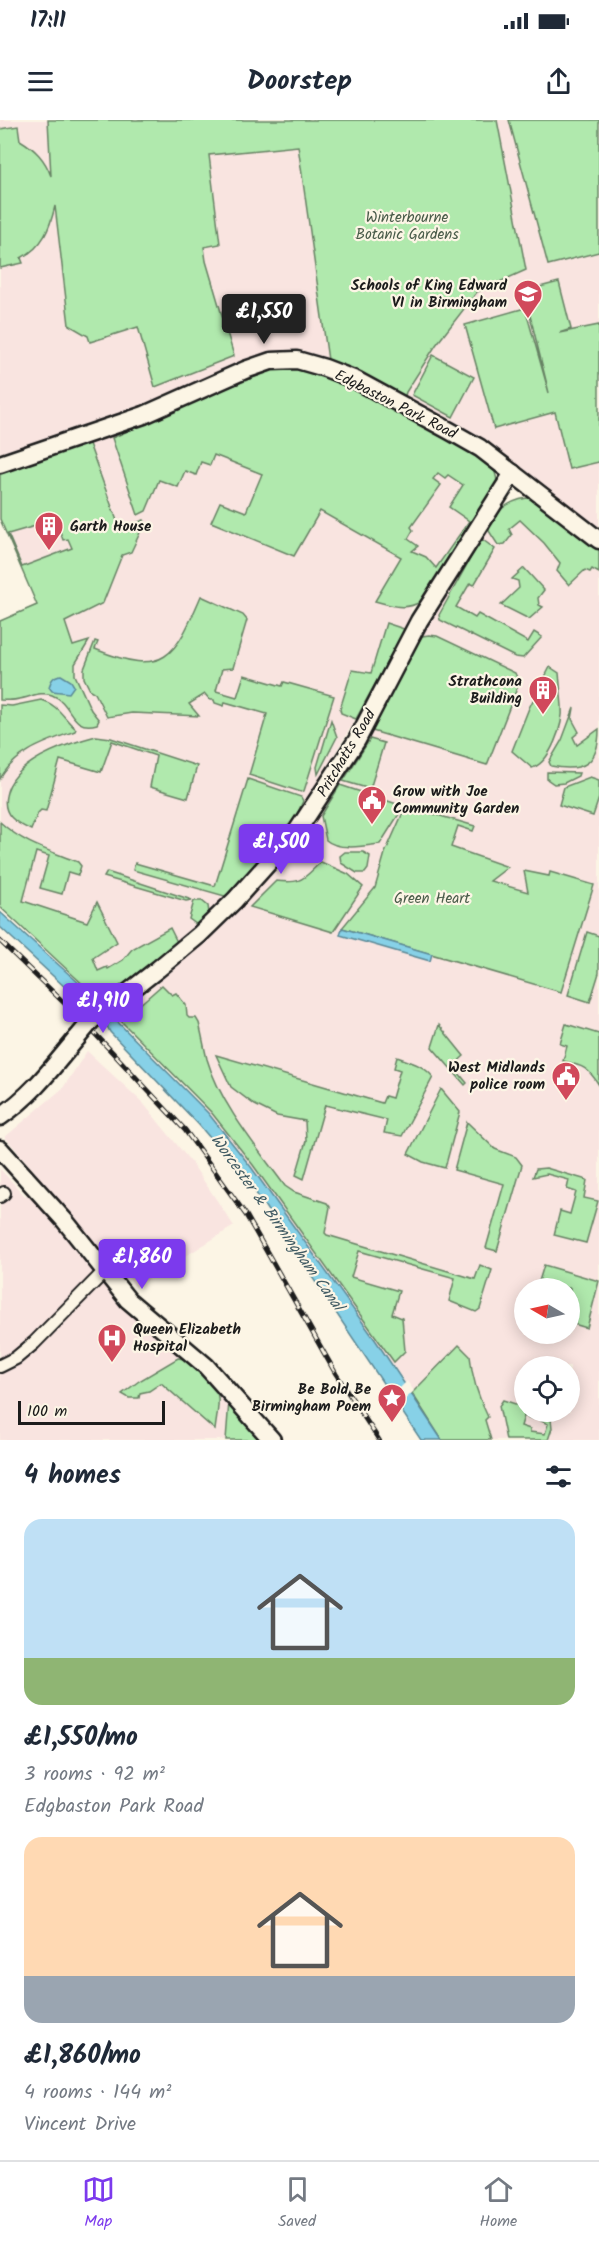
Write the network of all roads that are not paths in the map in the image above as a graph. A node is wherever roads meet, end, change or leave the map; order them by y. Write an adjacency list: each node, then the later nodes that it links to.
1 (0, 464): 2 (street, Edgbaston Park Road)
2 (513, 473): 3 (street, Edgbaston Park Road); 4 (street, Pritchatts Road, bridge)
3 (599, 540)
4 (0, 1117)
5 (0, 1149): 6 (street)
6 (104, 1272): 7 (street); 8 (street)
7 (0, 1366)
8 (272, 1440)

